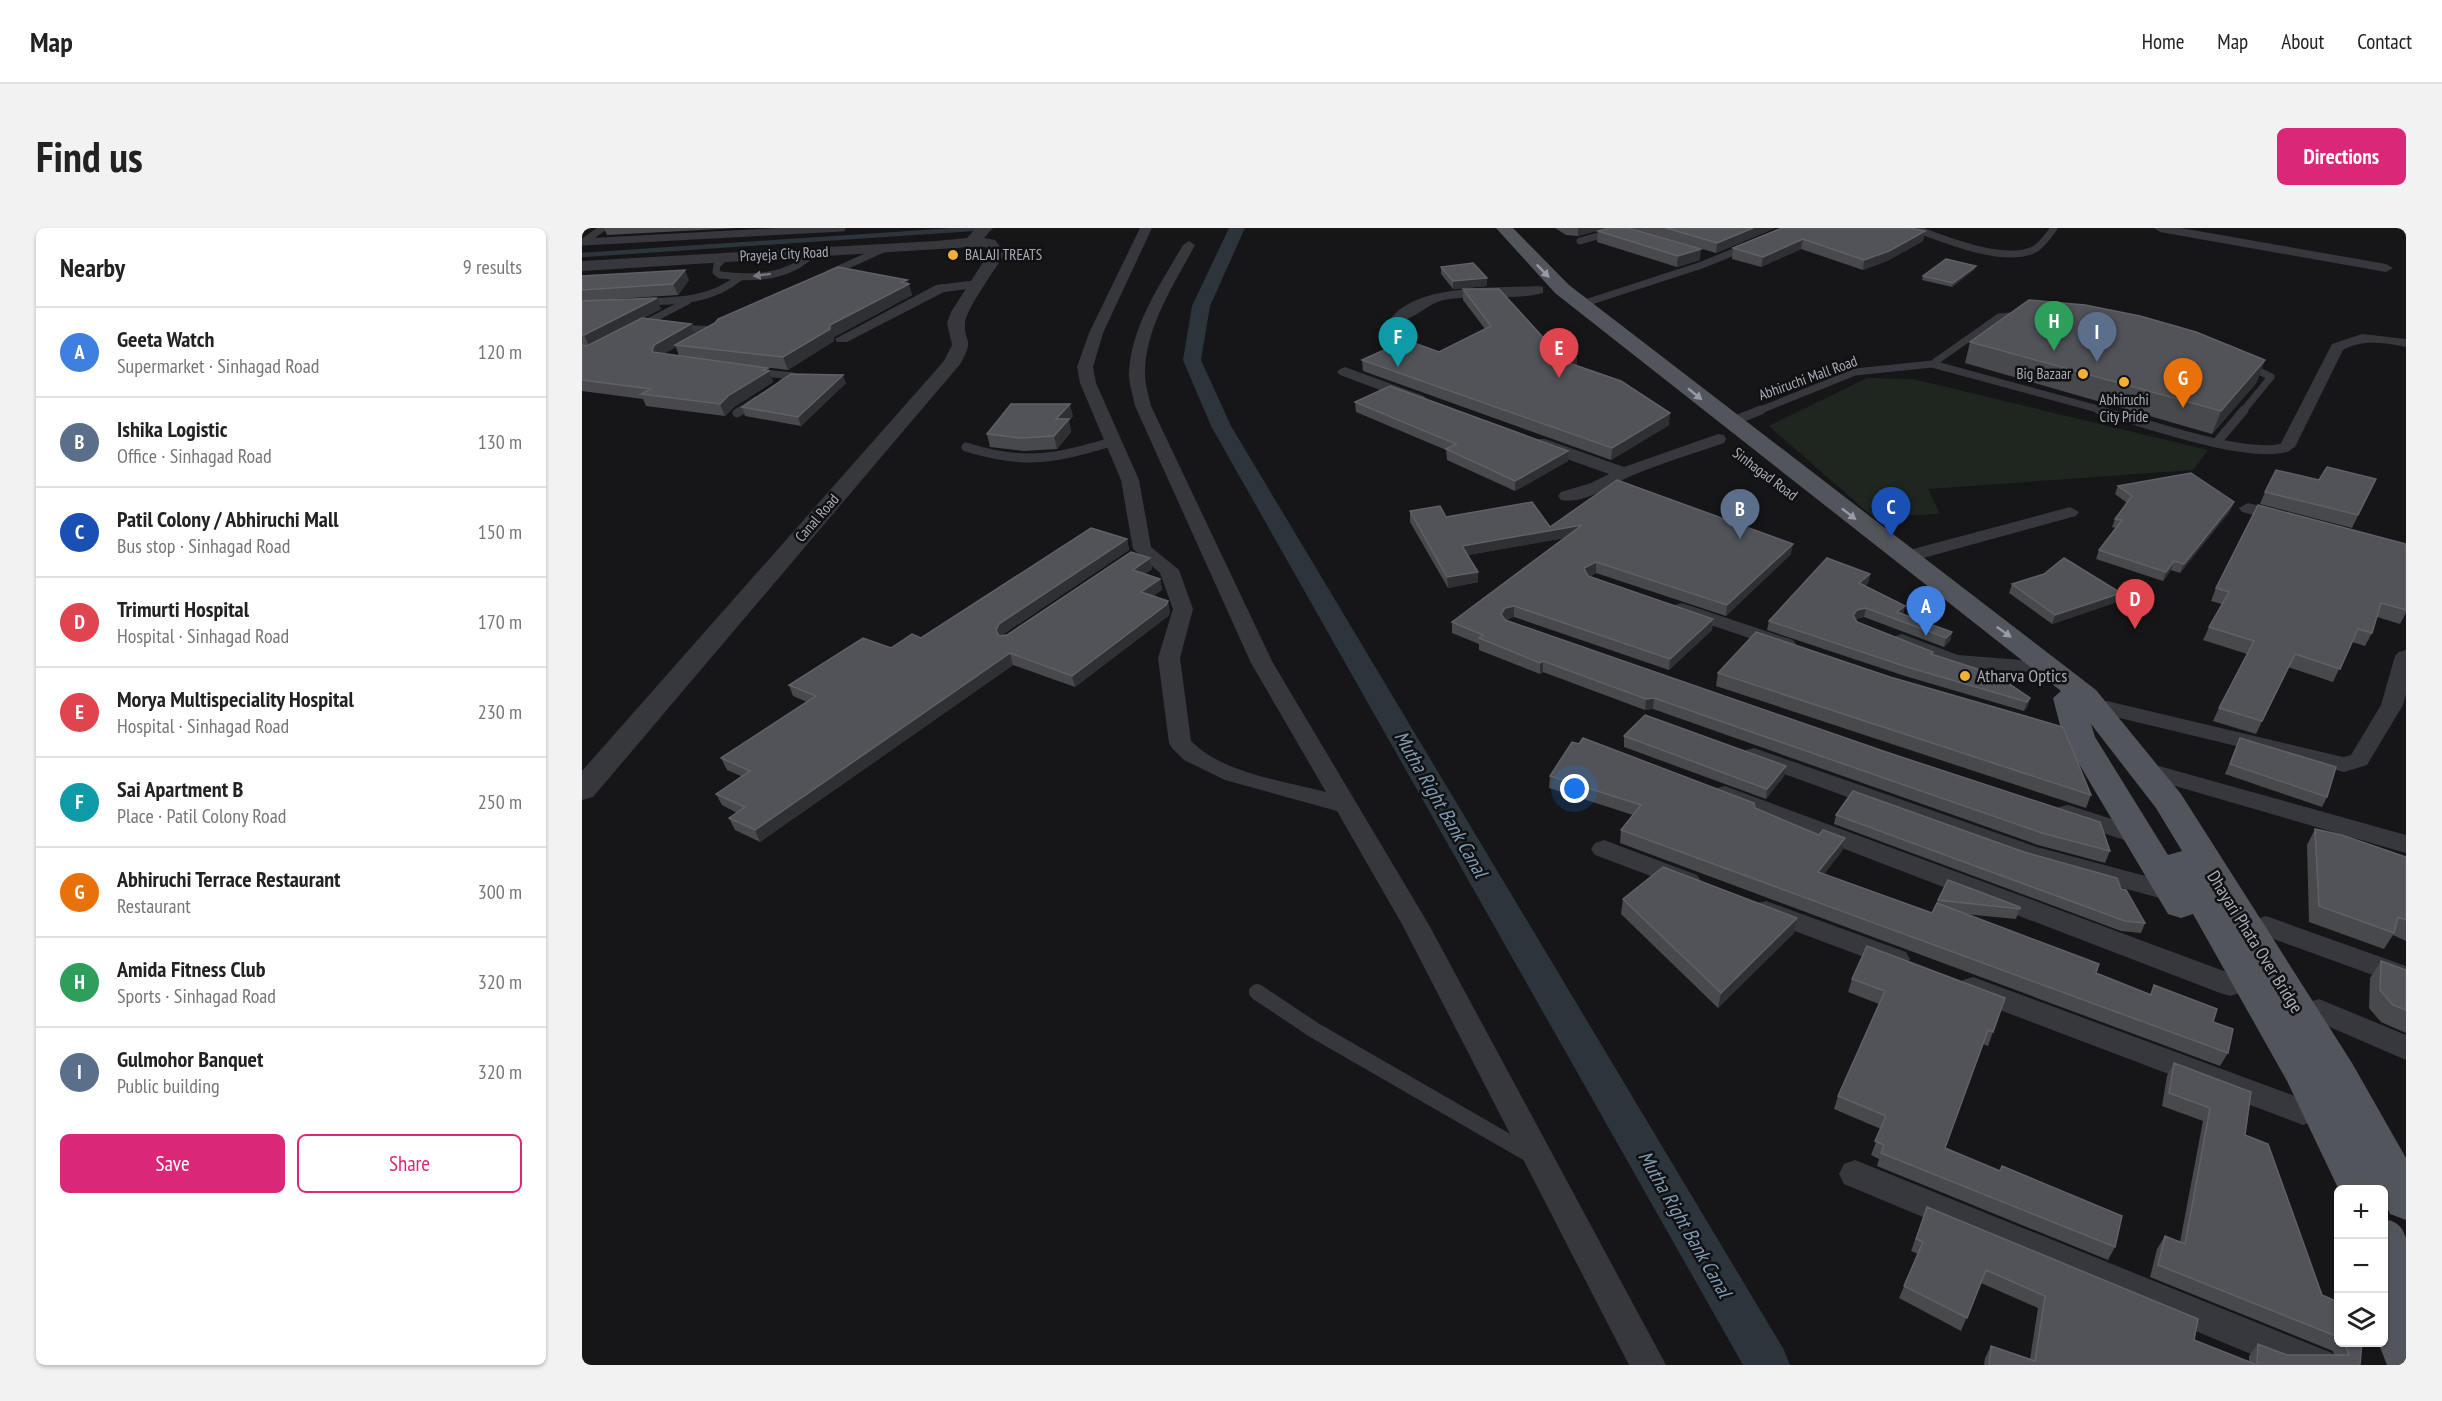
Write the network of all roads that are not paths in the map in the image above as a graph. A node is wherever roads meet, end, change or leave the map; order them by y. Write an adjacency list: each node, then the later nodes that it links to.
1 (603, 228): 12 (lane)
2 (680, 228): 12 (lane)
3 (842, 228): 12 (lane)
4 (1146, 228): 49 (street)
5 (1481, 228): 26 (main road, Sinhagad Road)
6 (1504, 228): 29 (main road, Sinhagad Road, one-way to 29)
7 (1914, 228): 8 (lane)
8 (2054, 228)
9 (2160, 228): 22 (street)
10 (1619, 230): 13 (lane)
11 (980, 234): 16 (street, Prayeja City Road); 25 (street, Canal Road)
12 (665, 239)
13 (1580, 241)
14 (1758, 241): 20 (lane)
15 (1189, 245): 70 (street)
16 (883, 249): 17 (street, Prayeja City Road); 24 (lane)
17 (814, 252): 19 (street, Prayeja City Road); 23 (lane, one-way to 23)
18 (1706, 256): 20 (lane)
19 (724, 258): 21 (street, Prayeja City Road); 23 (lane)
20 (1717, 259): 29 (lane)
21 (582, 266)
22 (2386, 268)
23 (740, 277): 27 (lane)
24 (819, 279)
25 (978, 284): 36 (street); 68 (street, Canal Road)
26 (1538, 290): 31 (street); 47 (main road, Sinhagad Road)
27 (691, 298): 28 (lane); 32 (lane)
28 (637, 303)
29 (1582, 304): 47 (main road, Sinhagad Road, one-way to 47)
30 (2028, 314): 40 (lane, Abhiruchi Mall Road)
31 (1398, 318)
32 (646, 323): 33 (lane); 35 (lane)
33 (656, 325)
34 (666, 326): 37 (lane)
35 (636, 329)
36 (842, 339)
37 (699, 341)
38 (2406, 344): 52 (street)
39 (2235, 359): 50 (lane)
40 (1932, 364): 47 (lane, Abhiruchi Mall Road); 50 (lane, Abhiruchi Mall Road)
41 (745, 371): 43 (lane)
42 (1345, 372): 45 (street)
43 (774, 388)
44 (765, 394): 46 (lane)
45 (1438, 406)
46 (737, 413)
47 (1724, 430): 53 (street); 58 (main road, Sinhagad Road, one-way to 58); 63 (main road, Sinhagad Road)
48 (1526, 438): 53 (street)
49 (1115, 441): 51 (lane); 70 (street)
50 (2217, 442): 52 (lane, Abhiruchi Mall Road)
51 (966, 447)
52 (2287, 447)
53 (1624, 473): 54 (street)
54 (1567, 496)
55 (2248, 508): 57 (street)
56 (2070, 512): 58 (street)
57 (2304, 523)
58 (1905, 557): 65 (main road, Sinhagad Road, one-way to 65)
59 (1659, 602): 61 (street)
60 (1883, 633): 63 (street)
61 (1810, 653)
62 (2406, 656): 64 (street)
63 (2022, 666): 65 (main road, Sinhagad Road)
64 (2399, 707): 65 (street)
65 (2080, 714): 69 (main road); 69 (main road)
66 (1730, 746): 74 (street)
67 (1703, 786): 77 (street)
68 (582, 790)
69 (2153, 803): 71 (street); 72 (street); 74 (main road); 75 (main road); 86 (main road, Dhayari Phata Over Bridge); 87 (main road, Dhayari Phata Over Bridge)
70 (1345, 805): 83 (street)
71 (2053, 808)
72 (2406, 844)
73 (1604, 849): 81 (street)
74 (2174, 892): 77 (main road)
75 (2266, 926): 76 (street); 79 (main road)
76 (2406, 976)
77 (2230, 986): 81 (main road)
78 (1257, 992): 83 (lane)
79 (2319, 1010): 80 (street); 82 (main road)
80 (2406, 1048)
81 (2302, 1112): 85 (main road)
82 (2406, 1156)
83 (1540, 1160): 94 (street)
84 (1856, 1174): 95 (street)
85 (2338, 1185)
86 (2359, 1185)
87 (2406, 1200)
88 (2388, 1249): 91 (main road, bridge)
89 (2388, 1261): 90 (street)
90 (2406, 1263)
91 (2406, 1292)
92 (2385, 1293): 93 (main road)
93 (2406, 1352)
94 (1648, 1365)
95 (2319, 1365)

